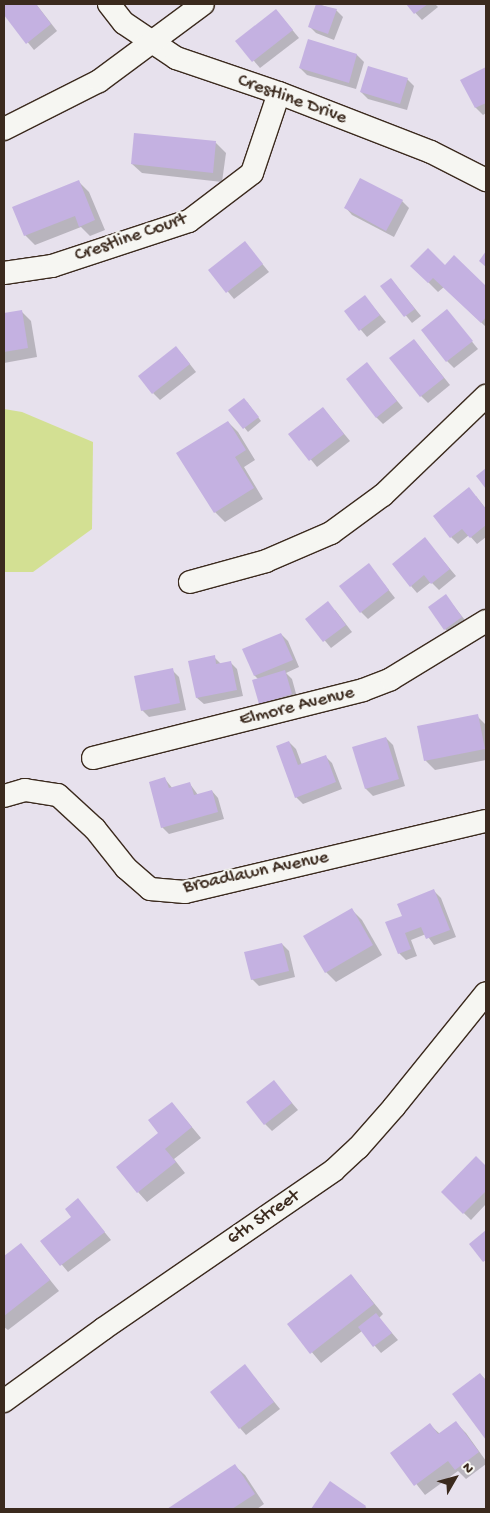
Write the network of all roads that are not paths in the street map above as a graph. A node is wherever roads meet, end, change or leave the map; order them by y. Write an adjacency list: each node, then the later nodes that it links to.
1 (109, 4): 3 (street, Crestline Drive)
2 (202, 4): 3 (street)
3 (151, 42): 4 (street, Crestline Drive); 5 (street)
4 (279, 94): 6 (street, Crestline Drive); 7 (street, Crestline Court)
5 (4, 129)
6 (486, 180)
7 (4, 273)
8 (486, 396): 9 (street)
9 (190, 582)
10 (486, 621): 11 (street, Elmore Avenue)
11 (94, 758)
12 (4, 796): 13 (street, Broadlawn Avenue)
13 (486, 821)
14 (486, 993): 15 (street, 6th Street)
15 (4, 1401)

